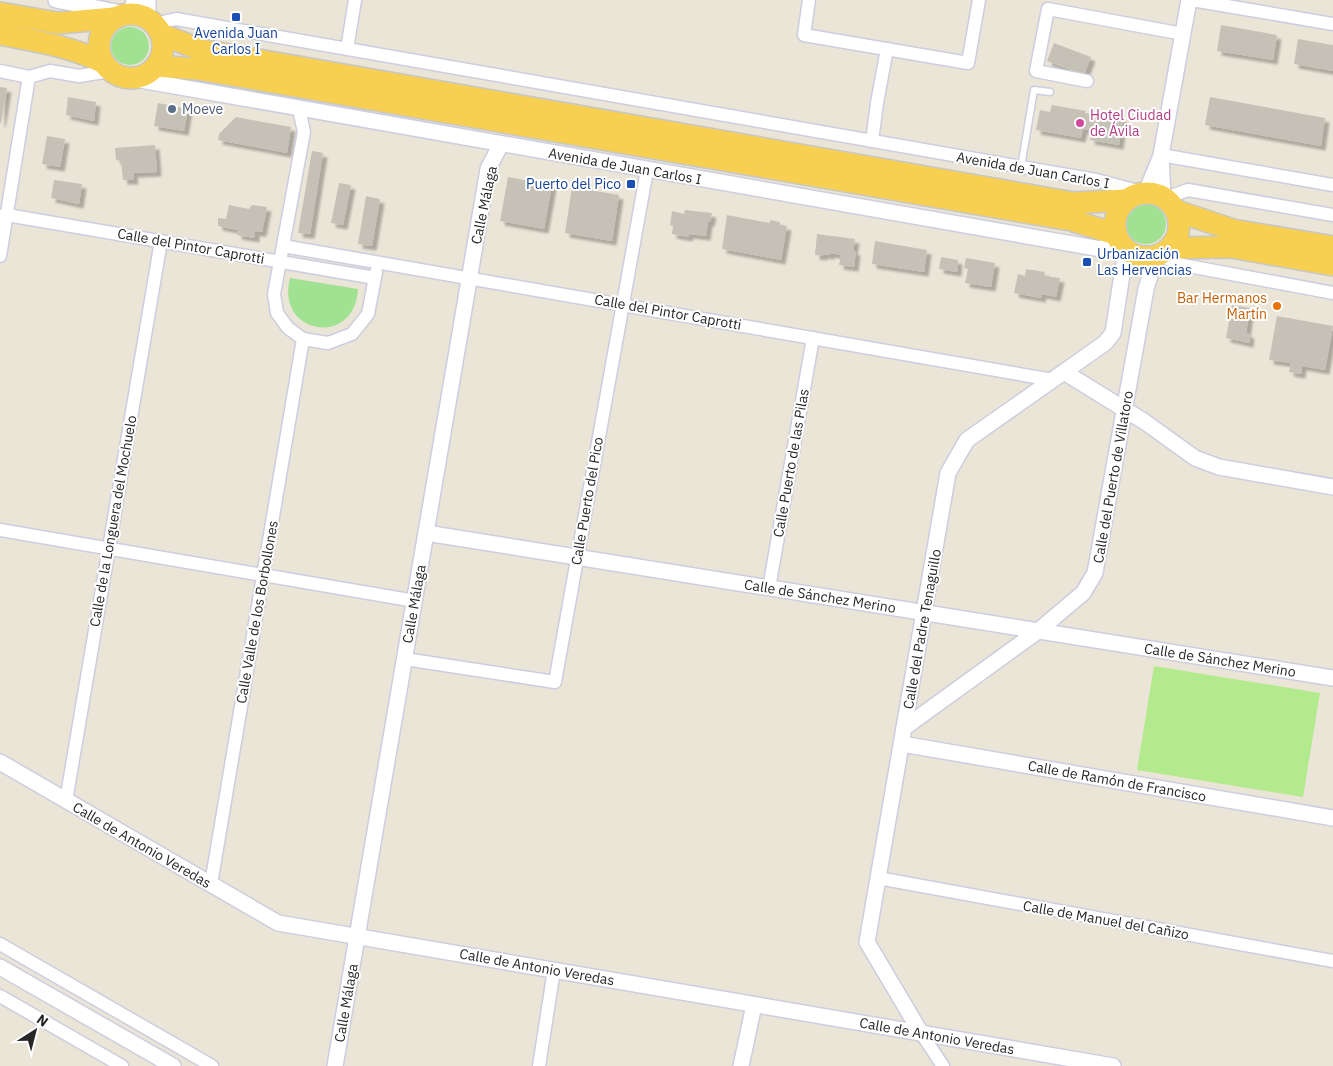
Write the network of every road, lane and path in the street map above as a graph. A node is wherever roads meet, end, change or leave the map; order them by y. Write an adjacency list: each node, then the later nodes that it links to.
1 (56, 0): 7 (street, Avenida de Juan Carlos I)
2 (356, 0): 11 (street)
3 (809, 0): 12 (street)
4 (979, 0): 12 (street)
5 (1190, 0): 8 (street); 10 (street)
6 (0, 13): 7 (highway, Avenida de Juan Carlos I)
7 (134, 14): 11 (street, Avenida de Juan Carlos I); 13 (highway); 14 (highway); 28 (highway, Avenida de Juan Carlos I)
8 (1333, 24)
9 (0, 34): 14 (highway, Avenida de Juan Carlos I)
10 (1183, 34): 17 (street); 24 (street)
11 (347, 49): 22 (street, Avenida de Juan Carlos I)
12 (887, 49): 22 (street)
13 (156, 66): 14 (highway); 32 (highway, Avenida de Juan Carlos I)
14 (114, 70): 16 (street); 19 (street, Avenida de Juan Carlos I)
15 (0, 71): 16 (street)
16 (30, 77): 29 (street)
17 (1087, 81)
18 (1050, 92): 25 (lane)
19 (299, 109): 20 (street, Avenida de Juan Carlos I); 21 (street)
20 (318, 112): 21 (street); 23 (street, Avenida de Juan Carlos I)
21 (304, 132): 33 (street)
22 (872, 141): 25 (street, Avenida de Juan Carlos I)
23 (501, 144): 26 (street, Avenida de Juan Carlos I); 41 (street, Calle Málaga)
24 (1161, 155): 27 (street); 28 (street)
25 (1021, 167): 28 (street, Avenida de Juan Carlos I)
26 (646, 170): 32 (street, Avenida de Juan Carlos I); 43 (street, Calle Puerto del Pico)
27 (1333, 185)
28 (1153, 198): 30 (street, Avenida de Juan Carlos I); 32 (highway); 34 (highway, Avenida de Juan Carlos I); 35 (highway)
29 (3, 215): 31 (street, Calle del Pintor Caprotti); 36 (street)
30 (1333, 215)
31 (160, 241): 37 (street, Calle del Pintor Caprotti); 51 (street, Calle de la Longuera del Mochuelo)
32 (1120, 241): 35 (highway); 46 (street, Calle del Padre Tenaguillo)
33 (283, 246): 37 (street); 38 (street, Calle del Pintor Caprotti)
34 (1333, 247)
35 (1162, 253): 39 (highway); 42 (street); 47 (street, Calle del Puerto de Villatoro)
36 (0, 256)
37 (280, 262): 40 (street, Calle del Pintor Caprotti); 45 (street)
38 (378, 262): 40 (street); 41 (street, Calle del Pintor Caprotti)
39 (1333, 265)
40 (375, 278): 45 (street)
41 (470, 278): 43 (street, Calle del Pintor Caprotti); 50 (street, Calle Málaga)
42 (1333, 293)
43 (623, 304): 44 (street, Calle del Pintor Caprotti); 52 (street, Calle Puerto del Pico)
44 (813, 338): 46 (street, Calle del Pintor Caprotti); 54 (street, Calle Puerto de las Pilas)
45 (303, 339): 53 (street, Calle Valle de los Borbollones)
46 (1058, 376): 47 (street, Calle del Pintor Caprotti); 56 (street, Calle del Padre Tenaguillo)
47 (1125, 409): 48 (street, Calle del Pintor Caprotti); 57 (street, Calle del Puerto de Villatoro)
48 (1333, 487)
49 (0, 530): 51 (street)
50 (426, 533): 52 (street, Calle de Sánchez Merino); 55 (street, Calle Málaga)
51 (108, 548): 53 (street); 63 (street, Calle de la Longuera del Mochuelo)
52 (577, 557): 54 (street, Calle de Sánchez Merino); 58 (street, Calle Puerto del Pico)
53 (263, 575): 55 (street); 66 (street, Calle Valle de los Borbollones)
54 (769, 588): 56 (street, Calle de Sánchez Merino)
55 (415, 601): 58 (street, Calle Málaga)
56 (924, 612): 57 (street, Calle de Sánchez Merino); 60 (street, Calle del Padre Tenaguillo)
57 (1038, 630): 59 (street, Calle de Sánchez Merino); 60 (street, Calle del Puerto de Villatoro)
58 (405, 658): 67 (street, Calle Málaga)
59 (1333, 678)
60 (904, 728): 61 (street, Calle del Padre Tenaguillo)
61 (902, 744): 64 (street, Calle de Ramón de Francisco); 65 (street, Calle del Padre Tenaguillo)
62 (0, 762): 63 (street, Calle de Antonio Veredas)
63 (66, 800): 66 (street, Calle de Antonio Veredas)
64 (1333, 818)
65 (878, 878): 69 (street, Calle de Manuel del Cañizo); 74 (street, Calle del Padre Tenaguillo)
66 (211, 884): 67 (street, Calle de Antonio Veredas)
67 (357, 937): 71 (street, Calle de Antonio Veredas); 78 (street, Calle Málaga)
68 (0, 944): 77 (street)
69 (1333, 961)
70 (0, 967): 76 (street)
71 (554, 970): 73 (street, Calle de Antonio Veredas); 79 (street)
72 (0, 996): 75 (street)
73 (754, 1005): 74 (street, Calle de Antonio Veredas); 80 (street)
74 (921, 1033): 81 (street, Calle del Padre Tenaguillo); 82 (street, Calle de Antonio Veredas)
75 (122, 1066)
76 (173, 1066)
77 (212, 1066)
78 (335, 1066)
79 (539, 1066)
80 (741, 1066)
81 (942, 1066)
82 (1113, 1066)

